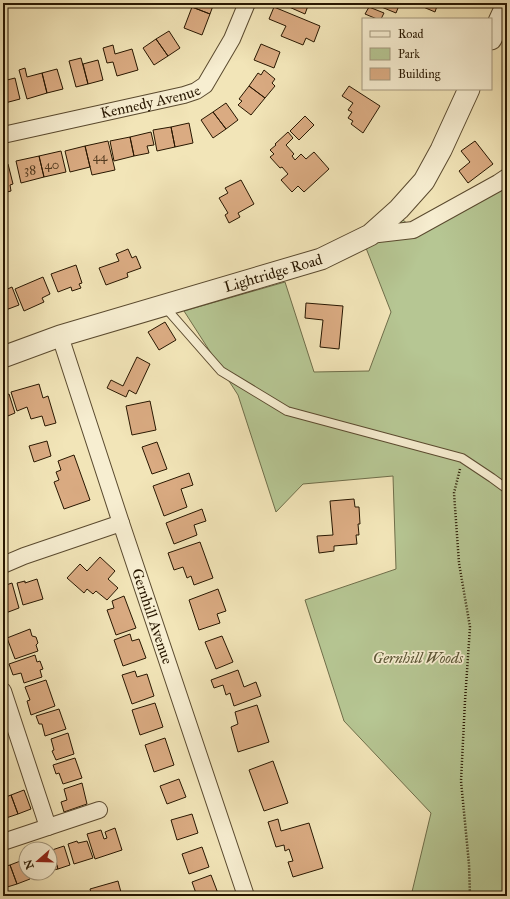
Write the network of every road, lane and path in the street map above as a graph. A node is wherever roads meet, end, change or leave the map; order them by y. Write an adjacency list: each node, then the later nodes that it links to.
1 (247, 3): 5 (street, Kennedy Avenue)
2 (507, 4): 3 (street)
3 (492, 37)
4 (469, 90): 7 (street, Lightridge Road)
5 (3, 135)
6 (507, 177): 7 (street)
7 (370, 235): 8 (street, Lightridge Road)
8 (164, 306): 9 (street, Lightridge Road); 11 (lane)
9 (60, 336): 10 (street, Lightridge Road); 13 (street, Gernhill Avenue)
10 (3, 357)
11 (462, 458): 12 (lane); 21 (path)
12 (507, 489)
13 (121, 523): 14 (street); 20 (street, Gernhill Avenue)
14 (3, 565)
15 (3, 691): 16 (street)
16 (6, 710): 18 (street)
17 (99, 810): 18 (street)
18 (48, 827): 19 (street)
19 (3, 842)
20 (246, 896)
21 (470, 896)

